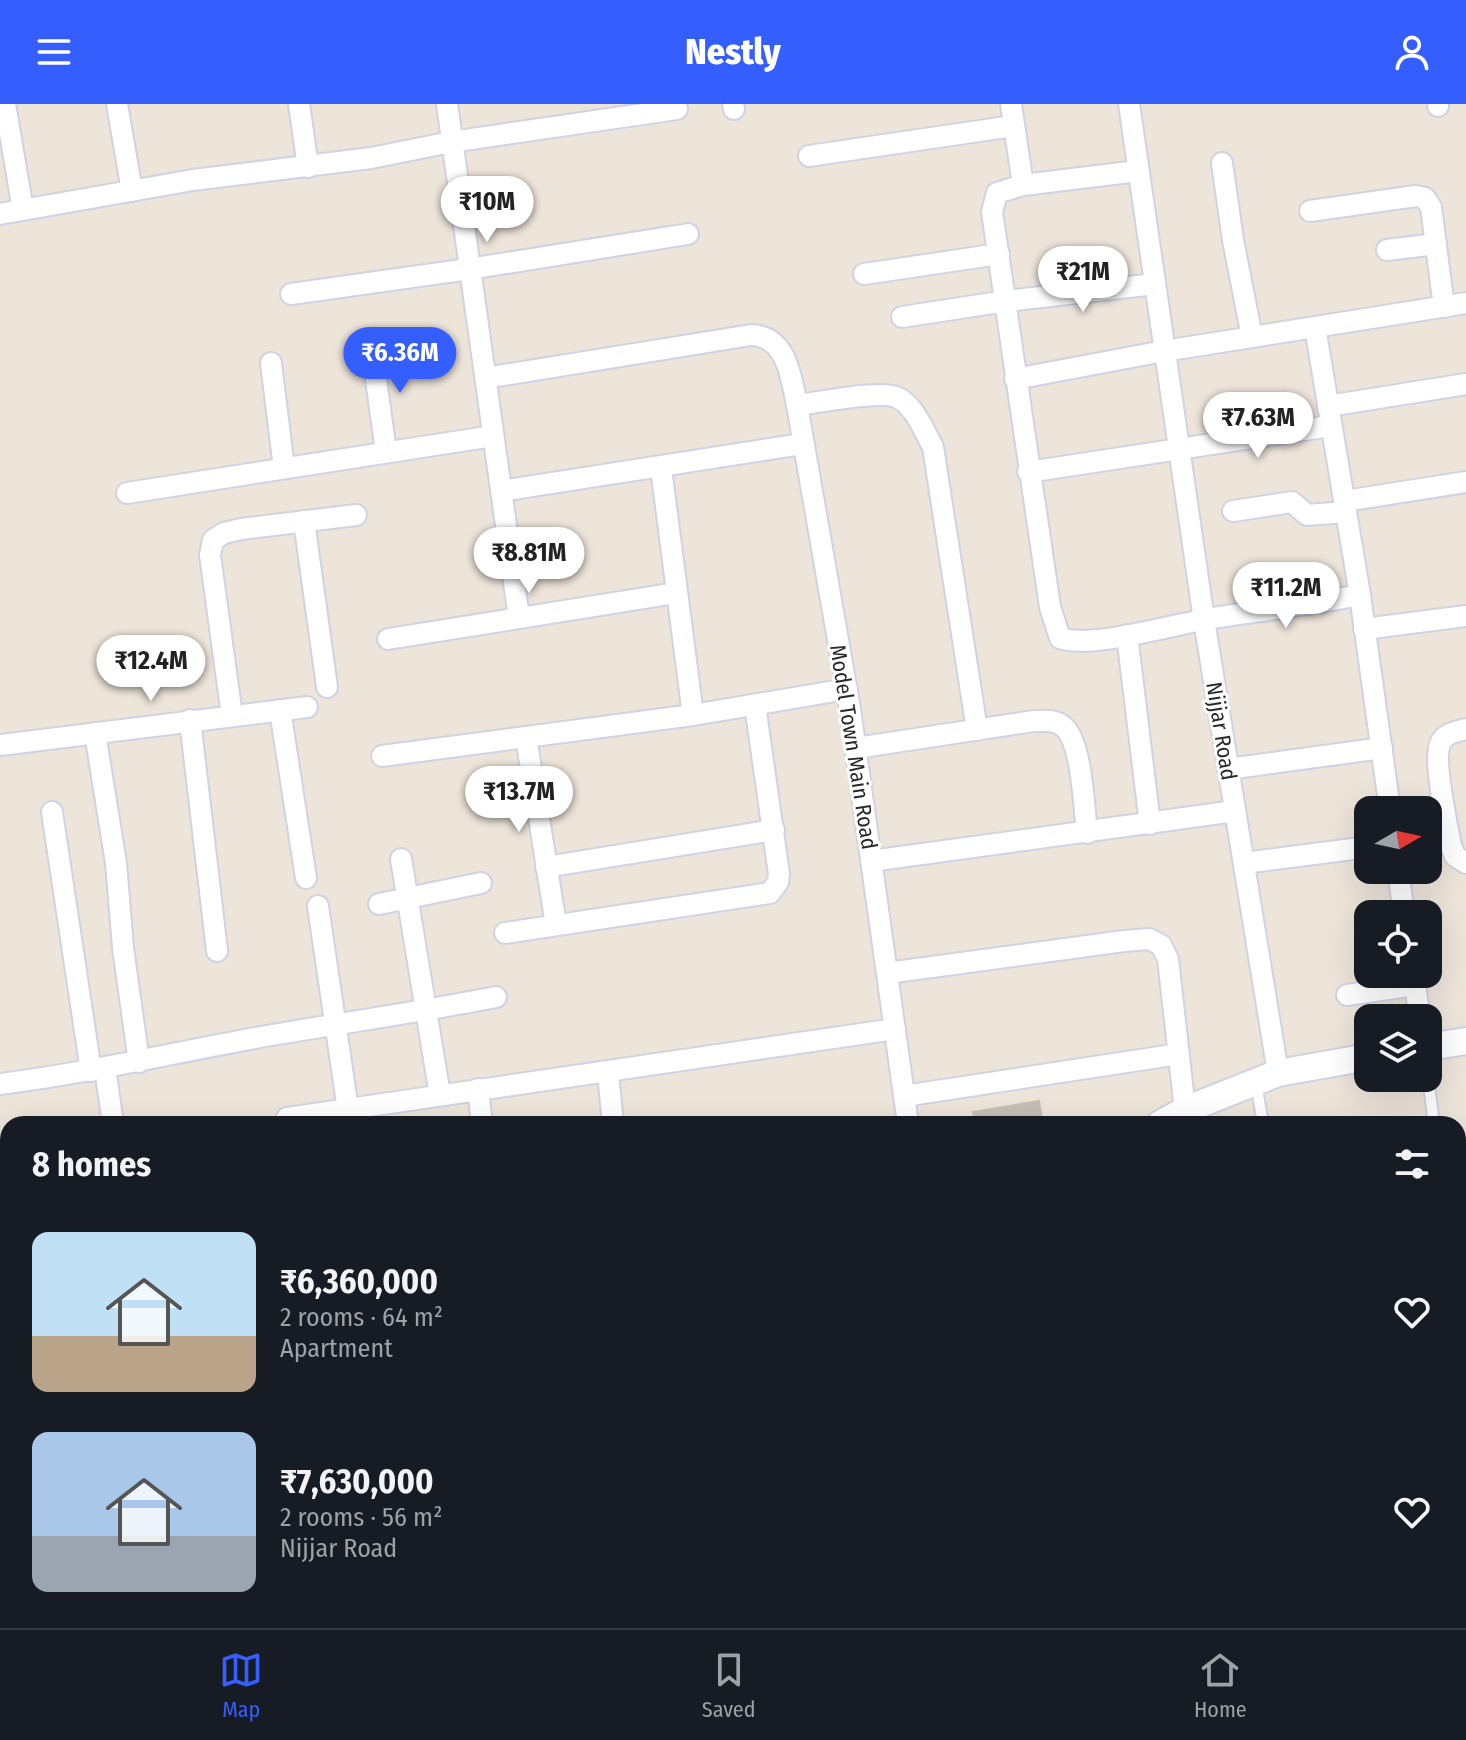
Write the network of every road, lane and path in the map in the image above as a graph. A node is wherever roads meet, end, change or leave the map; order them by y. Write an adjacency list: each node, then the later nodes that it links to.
1 (5, 104): 17 (street)
2 (117, 104): 16 (street)
3 (299, 104): 13 (street)
4 (447, 104): 10 (street)
5 (1011, 104): 9 (street)
6 (1129, 104): 14 (street, Nijjar Road)
7 (677, 109): 8 (street)
8 (622, 111): 10 (street)
9 (1013, 126): 11 (street); 15 (street)
10 (451, 142): 13 (street); 24 (street)
11 (809, 156)
12 (1222, 163): 33 (street)
13 (308, 167): 16 (street)
14 (1138, 171): 15 (street); 26 (street, Nijjar Road)
15 (1023, 185): 23 (street)
16 (132, 191): 17 (street)
17 (23, 210): 19 (street)
18 (1310, 211): 21 (street)
19 (0, 214)
20 (688, 234): 24 (street)
21 (1436, 244): 22 (street); 30 (street)
22 (1387, 250)
23 (999, 254): 25 (street); 28 (street)
24 (469, 269): 27 (street); 37 (street)
25 (864, 274)
26 (1155, 284): 28 (street); 35 (street, Nijjar Road)
27 (291, 294)
28 (1006, 301): 31 (street); 38 (street)
29 (1466, 303): 30 (street)
30 (1444, 307): 32 (street)
31 (902, 317)
32 (1315, 327): 33 (street); 41 (street)
33 (1252, 337): 35 (street)
34 (371, 343): 45 (street)
35 (1164, 351): 38 (street); 44 (street, Nijjar Road)
36 (271, 363): 46 (street)
37 (485, 378): 40 (street, Model Town Main Road); 42 (street)
38 (1015, 379): 48 (street)
39 (1466, 384): 41 (street)
40 (797, 405): 43 (street, Model Town Main Road); 73 (street)
41 (1329, 416): 44 (street); 52 (street)
42 (493, 436): 45 (street); 50 (street)
43 (802, 444): 47 (street); 65 (street, Model Town Main Road)
44 (1179, 450): 48 (street); 60 (street, Nijjar Road)
45 (386, 452): 46 (street)
46 (284, 468): 51 (street)
47 (661, 468): 50 (street); 56 (street)
48 (1028, 472): 62 (street)
49 (1466, 482): 52 (street)
50 (501, 491): 59 (street)
51 (127, 493)
52 (1346, 507): 53 (street); 57 (street)
53 (1233, 511)
54 (356, 515): 55 (street)
55 (304, 521): 64 (street); 70 (street)
56 (676, 593): 59 (street); 69 (street)
57 (1360, 595): 60 (street); 61 (street)
58 (1466, 616): 61 (street)
59 (519, 618): 63 (street)
60 (1204, 620): 62 (street); 80 (street, Nijjar Road)
61 (1364, 629): 78 (street)
62 (1127, 635): 84 (street)
63 (388, 639)
64 (327, 687)
65 (847, 689): 66 (street); 77 (street, Model Town Main Road)
66 (755, 705): 69 (street); 85 (street)
67 (307, 707): 68 (street)
68 (280, 710): 70 (street); 93 (street)
69 (693, 715): 75 (street)
70 (232, 716): 71 (street)
71 (190, 720): 74 (street); 100 (street)
72 (1466, 729): 91 (street)
73 (977, 730): 77 (street); 86 (street)
74 (95, 733): 76 (street); 112 (street)
75 (526, 737): 79 (street); 92 (street)
76 (0, 745)
77 (856, 748): 89 (street, Model Town Main Road)
78 (1382, 748): 80 (street); 81 (street)
79 (382, 756)
80 (1228, 769): 82 (street, Nijjar Road)
81 (1388, 796)
82 (1235, 811): 84 (street); 90 (street, Nijjar Road)
83 (52, 812): 113 (street)
84 (1150, 824): 86 (street)
85 (774, 830): 92 (street); 98 (street)
86 (1087, 833): 89 (street)
87 (1354, 849): 90 (street)
88 (401, 859): 95 (street)
89 (871, 861): 101 (street, Model Town Main Road)
90 (1244, 863): 115 (street, Nijjar Road)
91 (1466, 863)
92 (546, 867): 98 (street)
93 (306, 878)
94 (481, 883): 95 (street)
95 (407, 897): 96 (street); 105 (street)
96 (379, 904)
97 (318, 906): 106 (street)
98 (556, 925): 99 (street)
99 (505, 933)
100 (217, 951)
101 (887, 973): 107 (street, Model Town Main Road); 110 (street)
102 (1378, 988): 103 (street)
103 (1347, 995)
104 (496, 997): 105 (street)
105 (425, 1011): 106 (street); 119 (street)
106 (336, 1026): 112 (street); 121 (street)
107 (895, 1029): 114 (street); 120 (street, Model Town Main Road)
108 (1466, 1041): 109 (street)
109 (1442, 1045)
110 (1179, 1054): 120 (street); 122 (street)
111 (1354, 1060): 115 (street)
112 (139, 1062): 113 (street)
113 (98, 1069): 116 (street); 123 (street)
114 (608, 1073): 117 (street); 126 (street)
115 (1266, 1077): 122 (street); 129 (lane)
116 (0, 1083)
117 (478, 1089): 119 (street); 125 (street)
118 (1430, 1092): 130 (lane)
119 (440, 1095): 121 (street)
120 (904, 1096): 127 (street, Model Town Main Road)
121 (348, 1110): 124 (street)
122 (1185, 1110): 128 (street)
123 (111, 1116)
124 (302, 1116)
125 (481, 1116)
126 (612, 1116)
127 (907, 1116)
128 (1174, 1116)
129 (1264, 1116)
130 (1433, 1116)

